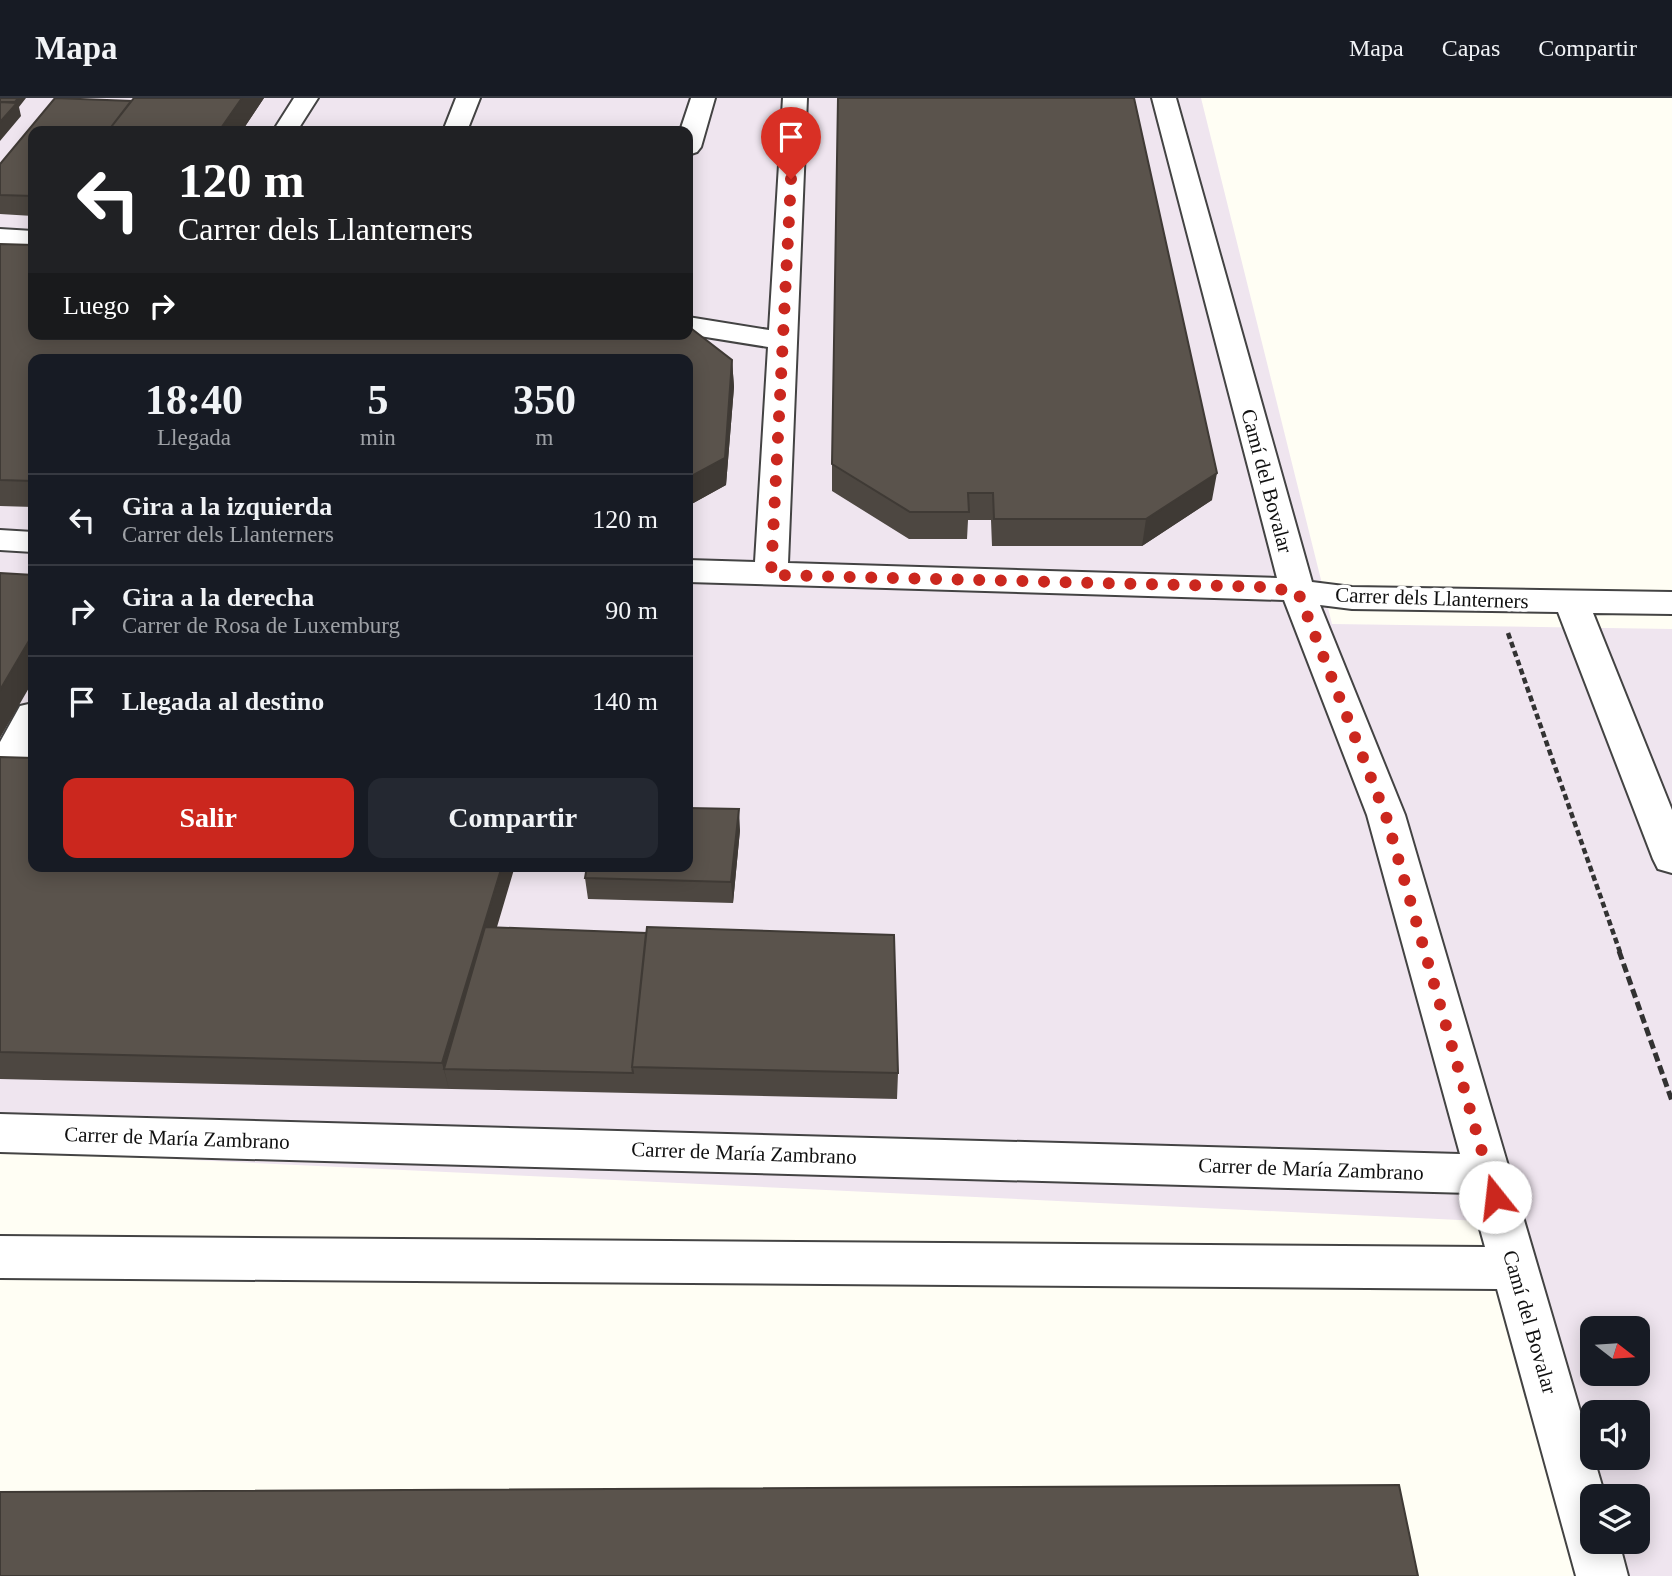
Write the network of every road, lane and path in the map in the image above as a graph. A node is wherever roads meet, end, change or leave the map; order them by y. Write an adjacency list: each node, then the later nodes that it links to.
1 (306, 98): 6 (street)
2 (468, 98): 7 (street)
3 (703, 98): 8 (street)
4 (795, 98): 12 (street)
5 (1164, 98): 17 (street, Camí del Bovalar)
6 (288, 126)
7 (457, 126)
8 (693, 131)
9 (0, 237): 10 (street)
10 (28, 239)
11 (693, 327): 12 (street)
12 (782, 341): 16 (street)
13 (0, 540): 14 (street)
14 (28, 542)
15 (693, 571): 16 (street, Carrer dels Llanterners)
16 (771, 575): 17 (street, Carrer dels Llanterners)
17 (1298, 592): 18 (street, Carrer dels Llanterners); 26 (street, Camí del Bovalar)
18 (1497, 601): 19 (street, Carrer dels Llanterners); 24 (path)
19 (1571, 601): 20 (street, Carrer dels Llanterners); 23 (street)
20 (1672, 603)
21 (28, 724): 22 (street)
22 (0, 775)
23 (1672, 859)
24 (1672, 1101)
25 (0, 1133): 26 (street, Carrer de María Zambrano)
26 (1489, 1174): 28 (street, Camí del Bovalar)
27 (0, 1257): 28 (street)
28 (1515, 1268): 29 (street, Camí del Bovalar)
29 (1580, 1499)
30 (1596, 1554): 31 (street, Camí del Bovalar)
31 (1602, 1576)

